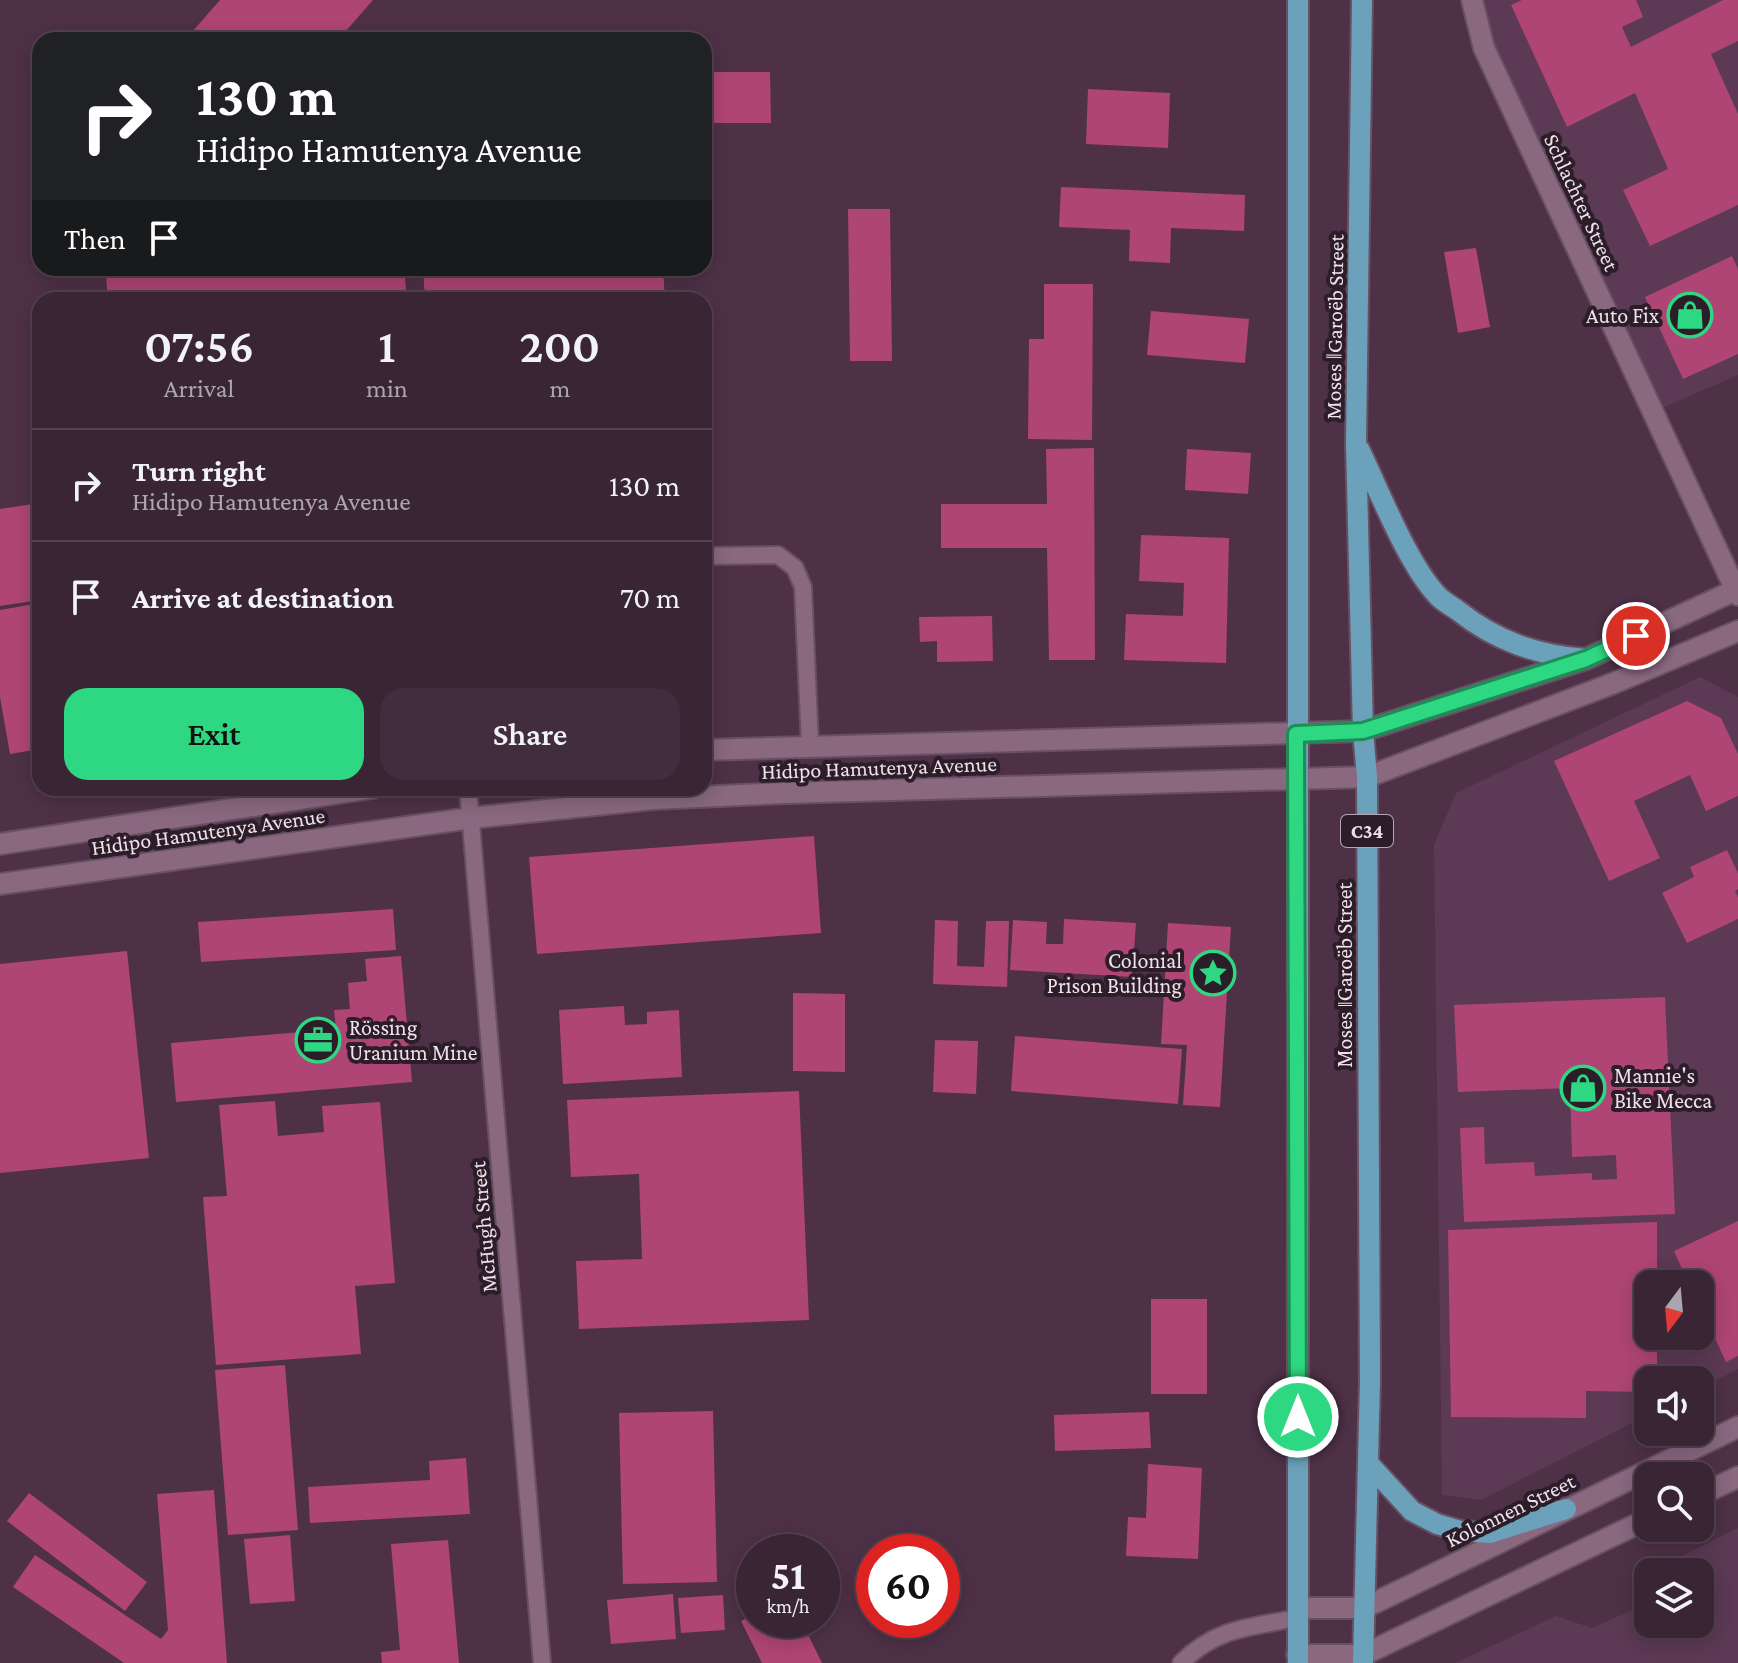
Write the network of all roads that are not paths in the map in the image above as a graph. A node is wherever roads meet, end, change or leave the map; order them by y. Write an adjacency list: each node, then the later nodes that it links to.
1 (1298, 0): 10 (main road, Moses ǁGaroëb Street)
2 (1362, 0): 4 (main road, Moses ǁGaroëb Street / C34)
3 (1472, 0): 6 (street, Schlachter Street)
4 (1356, 442): 8 (main road); 9 (main road, Moses ǁGaroëb Street / C34)
5 (712, 556): 11 (lane)
6 (1737, 591): 8 (street, Hidipo Hamutenya Avenue)
7 (1738, 631): 13 (street, Hidipo Hamutenya Avenue)
8 (1586, 659): 9 (street, Hidipo Hamutenya Avenue)
9 (1363, 731): 10 (street, Hidipo Hamutenya Avenue); 13 (main road, Moses ǁGaroëb Street / C34)
10 (1296, 734): 11 (street, Hidipo Hamutenya Avenue); 14 (main road, Moses ǁGaroëb Street)
11 (810, 745): 12 (street, Hidipo Hamutenya Avenue)
12 (712, 750)
13 (1367, 777): 14 (street, Hidipo Hamutenya Avenue); 21 (main road, Moses ǁGaroëb Street / C34)
14 (1298, 780): 17 (street, Hidipo Hamutenya Avenue); 27 (main road, Moses ǁGaroëb Street)
15 (319, 796): 18 (street, Hidipo Hamutenya Avenue)
16 (469, 796): 17 (lane, McHugh Street)
17 (471, 818): 19 (street, Hidipo Hamutenya Avenue); 30 (lane, McHugh Street)
18 (0, 844)
19 (0, 884)
20 (1738, 1427): 24 (street, Kolonnen Street)
21 (1368, 1463): 24 (main road); 26 (main road, Moses ǁGaroëb Street / C34)
22 (1738, 1477): 23 (street)
23 (1714, 1488)
24 (1566, 1509): 26 (street, Kolonnen Street)
25 (1634, 1526): 29 (street)
26 (1364, 1608): 27 (street, Kolonnen Street); 29 (main road, Moses ǁGaroëb Street / C34)
27 (1297, 1613): 28 (main road, Moses ǁGaroëb Street); 31 (lane)
28 (1298, 1659): 29 (street)
29 (1363, 1659)
30 (542, 1663)
31 (1181, 1663)

